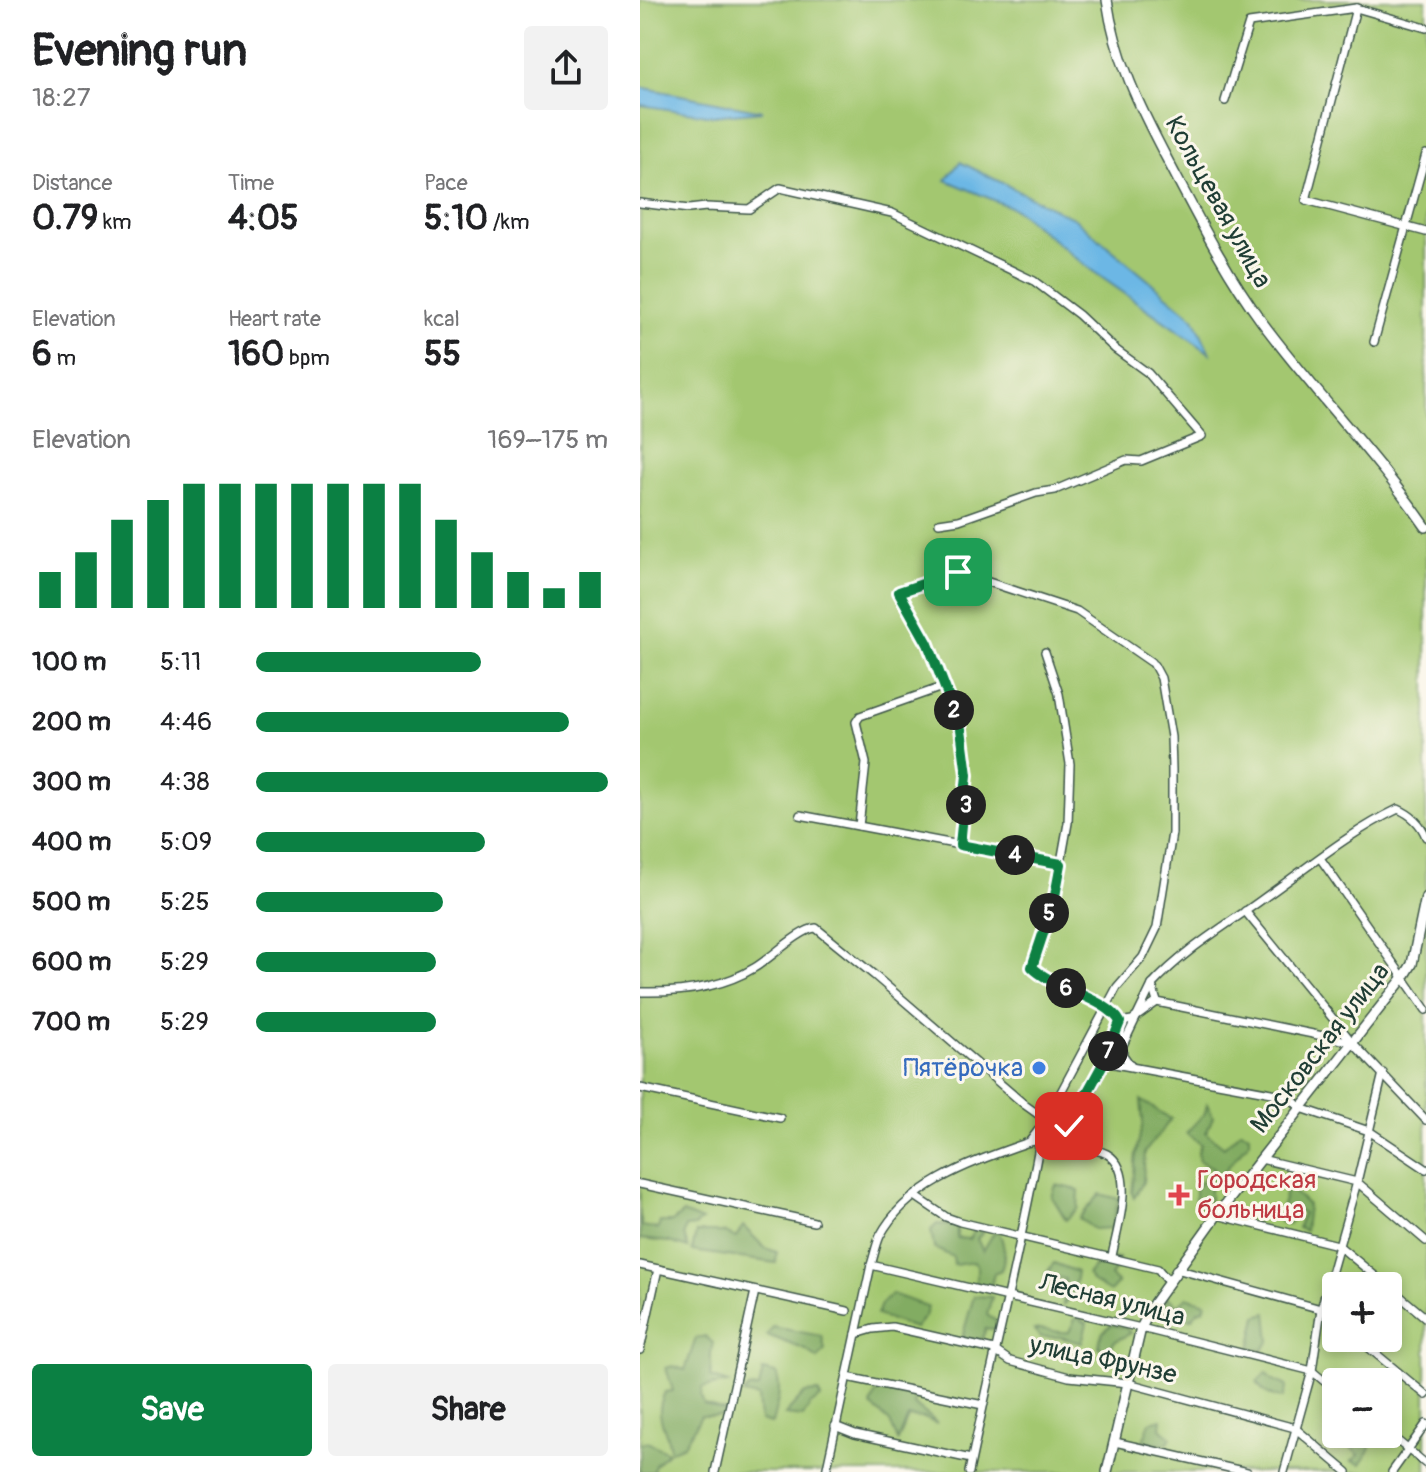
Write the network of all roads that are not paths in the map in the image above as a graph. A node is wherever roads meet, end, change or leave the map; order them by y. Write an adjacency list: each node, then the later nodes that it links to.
1 (1107, 0): 11 (street, Кольцевая улица)
2 (1356, 8): 3 (street); 4 (street); 7 (street)
3 (1426, 28)
4 (1225, 101)
5 (1426, 154): 7 (street)
6 (640, 203): 10 (street)
7 (1406, 227): 8 (street); 9 (street)
8 (1426, 232)
9 (1374, 342)
10 (939, 523)
11 (1426, 527)
12 (1045, 652): 19 (street)
13 (945, 686): 15 (street); 17 (street); 27 (street)
14 (800, 815): 15 (street)
15 (859, 826): 17 (street)
16 (1426, 837): 18 (street)
17 (960, 845): 19 (street)
18 (1320, 858): 21 (street); 23 (street)
19 (1061, 864): 27 (street)
20 (1426, 897): 22 (street, Московская улица)
21 (1245, 911): 24 (street); 31 (street)
22 (1421, 948): 23 (street, Московская улица)
23 (1404, 977): 28 (street); 31 (street, Московская улица)
24 (1152, 985): 26 (street); 29 (street)
25 (640, 992): 39 (street)
26 (1157, 1002): 29 (street); 31 (street)
27 (1105, 1008): 30 (street); 39 (street)
28 (1426, 1010)
29 (1139, 1015): 30 (street); 32 (street)
30 (1120, 1022): 32 (street); 33 (street)
31 (1352, 1042): 35 (street); 37 (street, Московская улица)
32 (1122, 1047): 33 (street); 34 (street)
33 (1104, 1062): 34 (street); 42 (street)
34 (1131, 1066): 37 (street)
35 (1383, 1073): 40 (street); 41 (street)
36 (640, 1088): 38 (street)
37 (1301, 1108): 41 (street); 45 (street, Московская улица)
38 (780, 1118)
39 (1046, 1120): 43 (street)
40 (1426, 1120)
41 (1369, 1131): 46 (street); 47 (street)
42 (1061, 1134): 44 (street); 55 (street)
43 (1030, 1141): 44 (street); 49 (street)
44 (1040, 1141): 52 (street)
45 (1261, 1159): 47 (street); 50 (street, Московская улица)
46 (1426, 1169)
47 (1357, 1182): 53 (street); 54 (street)
48 (640, 1184): 51 (street)
49 (915, 1196): 52 (street); 57 (street)
50 (1217, 1215): 54 (street); 59 (street, Московская улица)
51 (814, 1222)
52 (1022, 1237): 55 (street); 63 (street)
53 (1426, 1241)
54 (1338, 1245): 60 (street); 65 (street)
55 (1112, 1256): 61 (street)
56 (640, 1265): 58 (street)
57 (871, 1265): 63 (street, Лесная улица); 69 (street)
58 (658, 1269): 62 (street); 70 (street)
59 (1176, 1269): 61 (street, Московская улица); 65 (street)
60 (1371, 1272)
61 (1168, 1281): 68 (street, Московская улица)
62 (755, 1291): 66 (street); 87 (street)
63 (1008, 1296): 68 (street, Лесная улица); 71 (street)
64 (1402, 1298): 67 (street)
65 (1321, 1309): 73 (street)
66 (847, 1311)
67 (1426, 1318)
68 (1141, 1328): 73 (street, Лесная улица); 76 (street, Московская улица)
69 (856, 1334): 71 (street, улица Фрунзе); 74 (street)
70 (640, 1350)
71 (994, 1350): 76 (street, улица Фрунзе); 78 (street)
72 (1374, 1352): 77 (street)
73 (1312, 1371): 75 (street, Лесная улица); 81 (street)
74 (847, 1377): 78 (street); 80 (street)
75 (1322, 1379)
76 (1128, 1383): 81 (street, улица Фрунзе); 82 (street, Московская улица)
77 (1426, 1395)
78 (983, 1405): 85 (street)
79 (1426, 1424): 84 (street)
80 (835, 1426): 85 (street); 88 (street)
81 (1295, 1428): 92 (street); 93 (street)
82 (1115, 1442): 90 (street, Московская улица); 91 (street)
83 (1402, 1444): 84 (street)
84 (1408, 1449): 86 (street); 94 (street)
85 (971, 1459): 89 (street)
86 (1426, 1464)
87 (715, 1472)
88 (826, 1472)
89 (969, 1472)
90 (1107, 1472)
91 (1247, 1472)
92 (1284, 1472)
93 (1347, 1472)
94 (1392, 1472)

